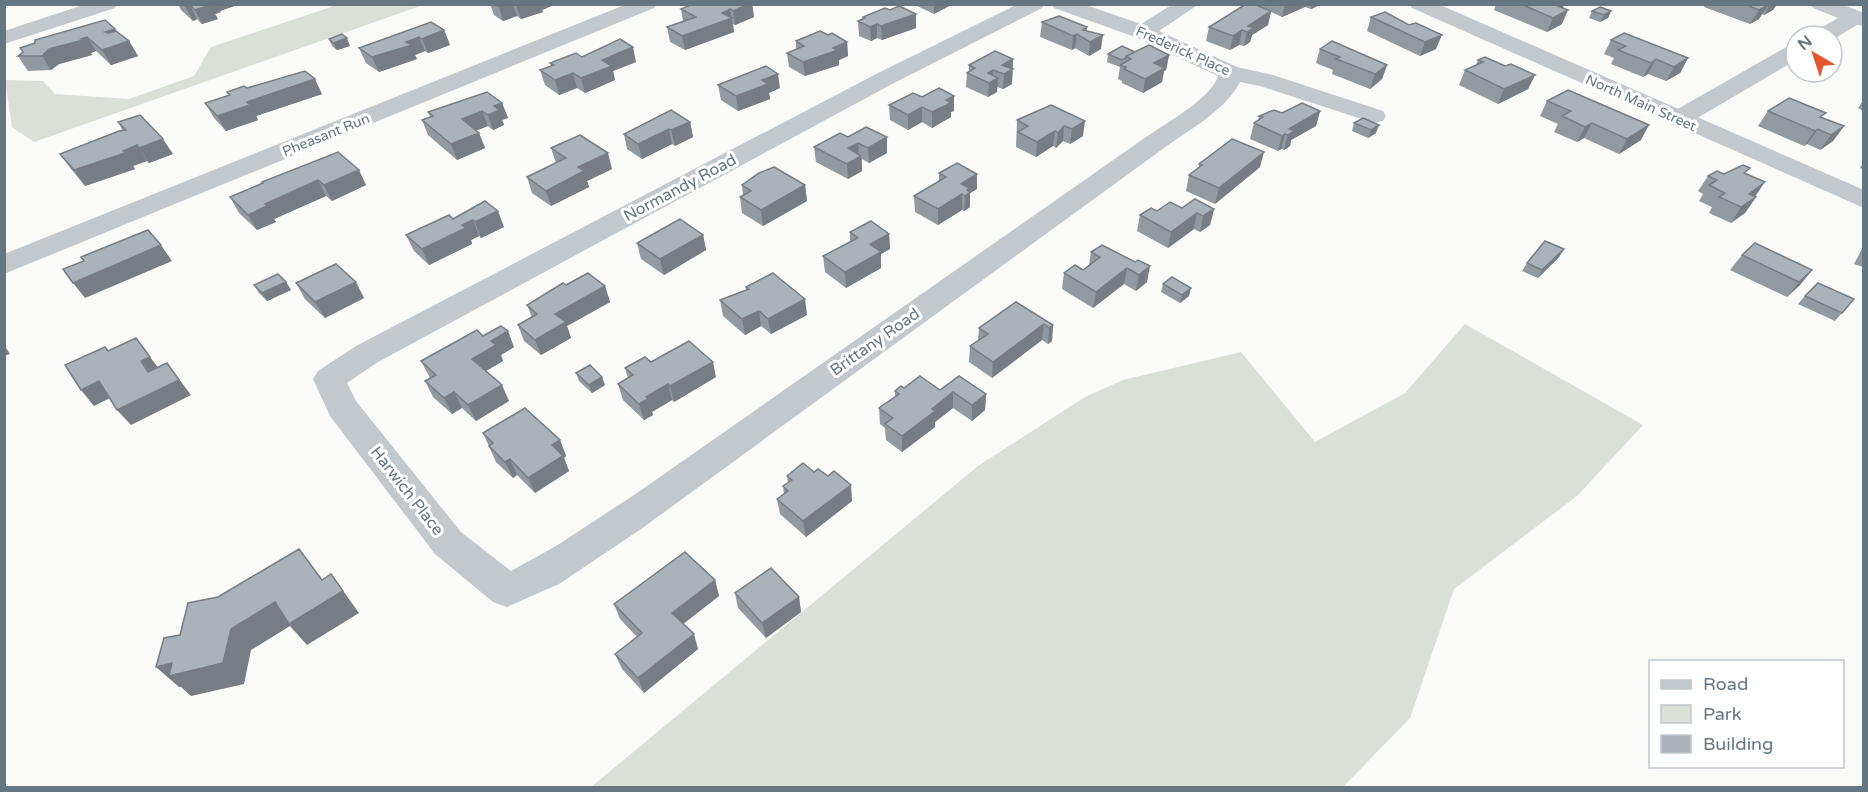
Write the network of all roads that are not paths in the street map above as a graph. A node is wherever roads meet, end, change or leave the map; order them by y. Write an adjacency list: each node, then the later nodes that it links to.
1 (108, 4): 11 (street)
2 (646, 4): 17 (street, Pheasant Run)
3 (1035, 4): 18 (street, Normandy Road)
4 (1061, 4): 10 (street, Frederick Place)
5 (1189, 4): 10 (street)
6 (1419, 4): 15 (street, North Main Street)
7 (1820, 4): 8 (street)
8 (1859, 19): 9 (street)
9 (1844, 26)
10 (1143, 32): 13 (street, Frederick Place)
11 (4, 39)
12 (1784, 58): 15 (street)
13 (1230, 73): 14 (street, Frederick Place); 19 (street, Brittany Road)
14 (1374, 116)
15 (1678, 119): 16 (street, North Main Street)
16 (1863, 200)
17 (4, 265)
18 (329, 379): 19 (street, Harwich Place)
19 (503, 588)

